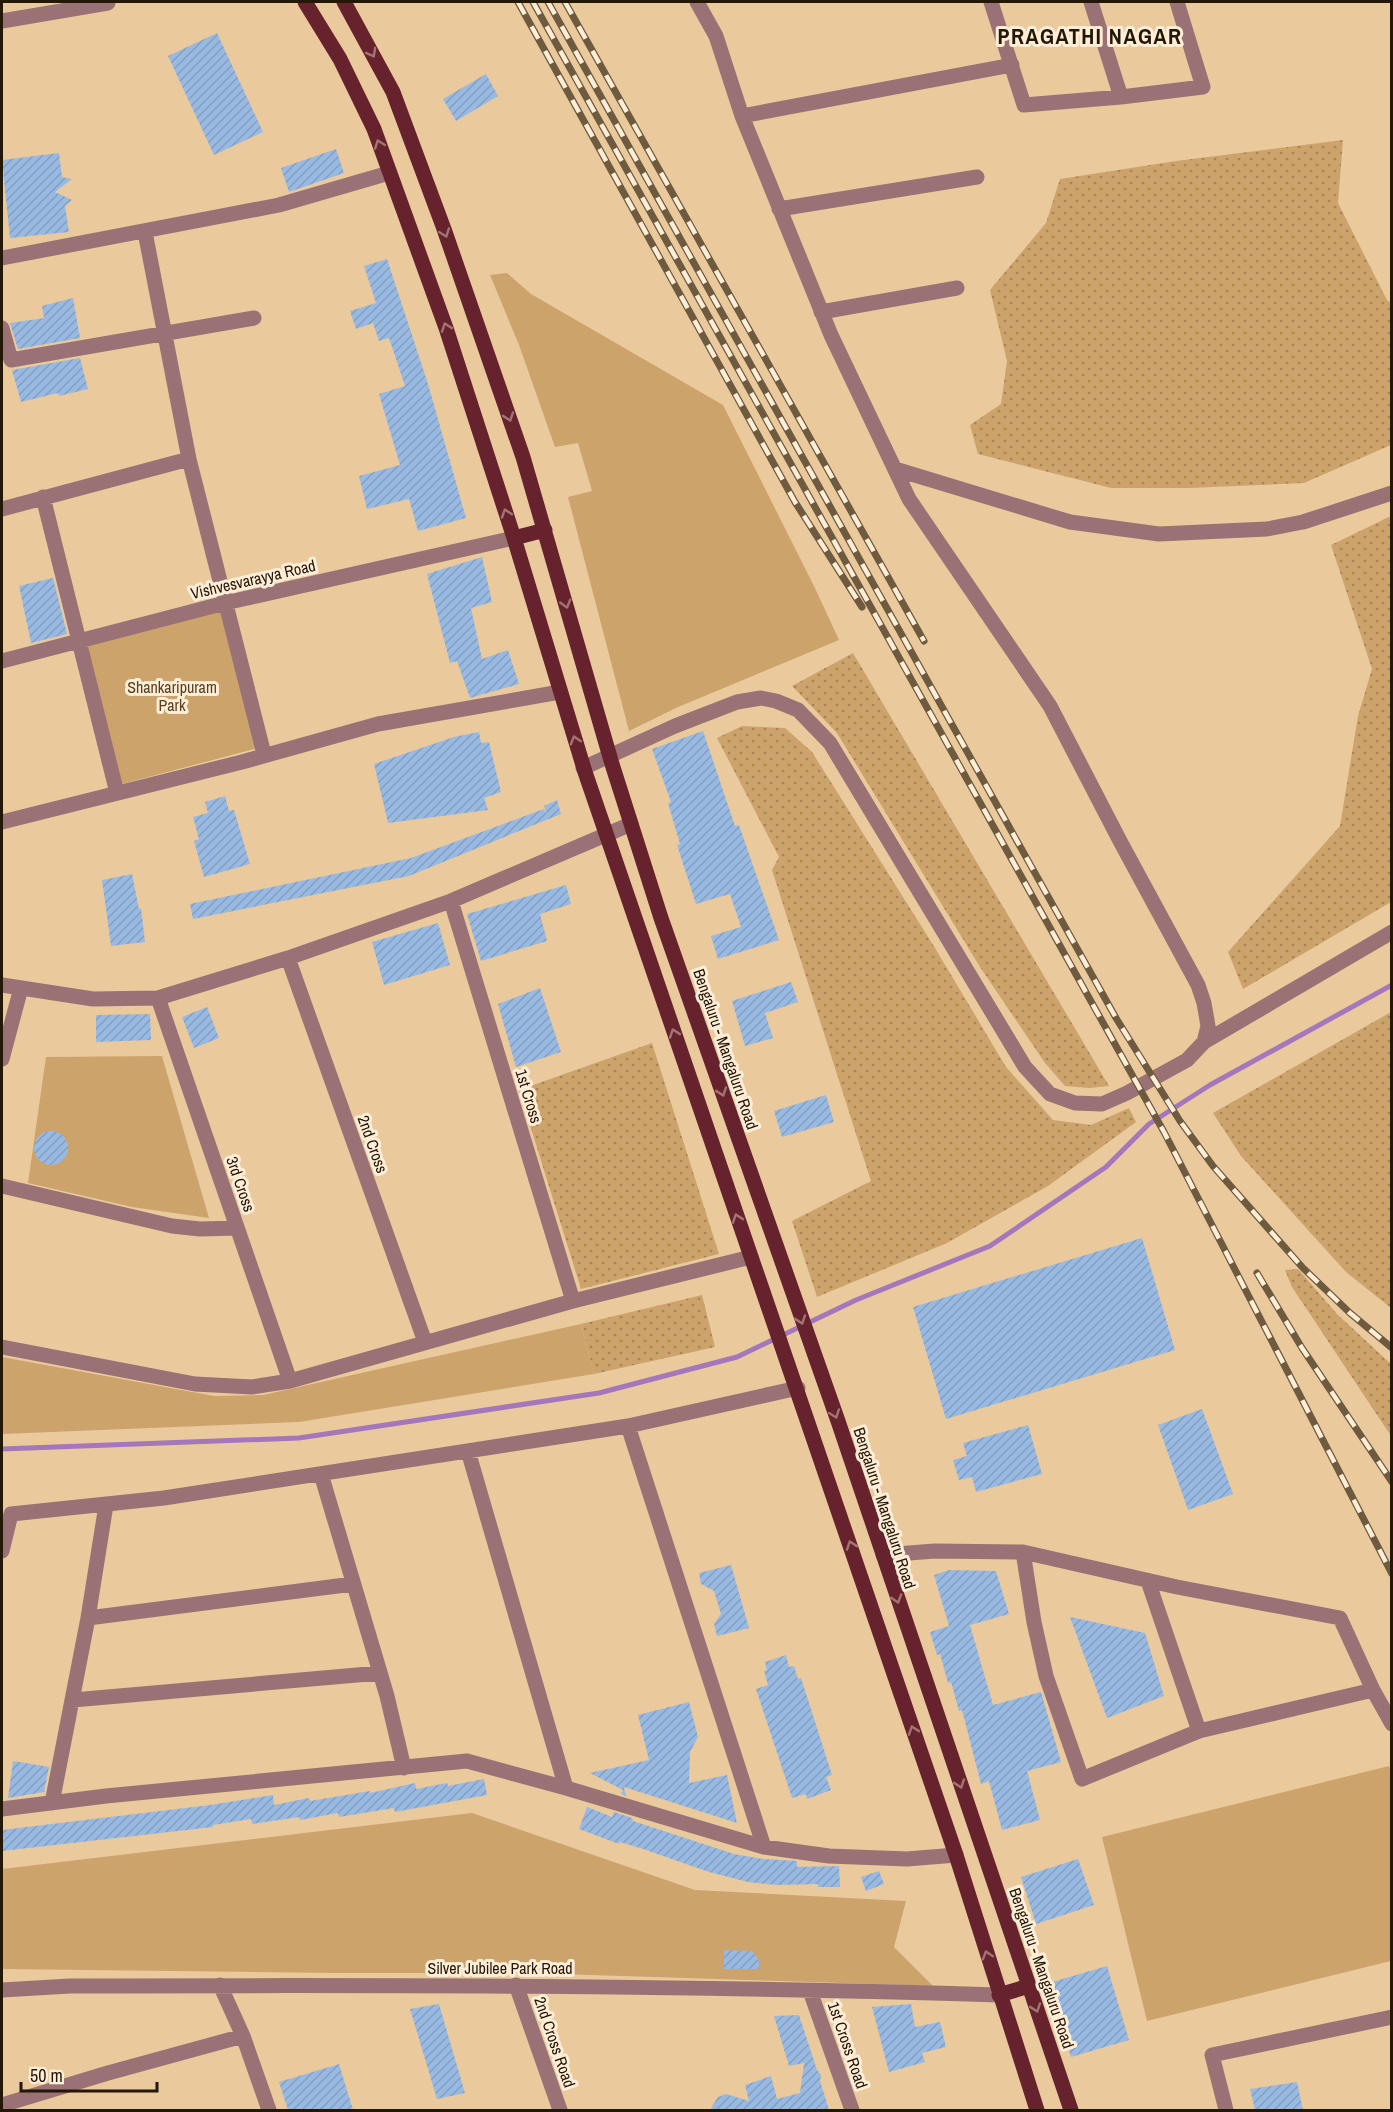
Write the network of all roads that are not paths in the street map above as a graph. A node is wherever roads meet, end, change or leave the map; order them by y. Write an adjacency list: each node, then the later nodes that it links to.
1 (305, 2): 12 (main road, one-way to 1)
2 (344, 2): 27 (main road, Bengaluru - Mangaluru Road, one-way to 27)
3 (697, 2): 11 (street)
4 (992, 2): 9 (street)
5 (1091, 2): 10 (street)
6 (1177, 2): 10 (street)
7 (108, 3): 8 (street)
8 (2, 21)
9 (1012, 65): 10 (street); 11 (street)
10 (1121, 97)
11 (742, 116): 14 (street)
12 (389, 172): 15 (street); 28 (main road, one-way to 12)
13 (977, 177): 14 (street)
14 (779, 209): 18 (street)
15 (145, 232): 16 (street); 21 (street)
16 (2, 258)
17 (957, 288): 18 (street)
18 (821, 312): 23 (street)
19 (254, 318): 21 (street)
20 (2, 326): 21 (street)
21 (165, 335): 22 (street)
22 (189, 459): 25 (street); 29 (street)
23 (895, 469): 24 (street); 46 (street)
24 (1392, 493)
25 (43, 497): 26 (street); 30 (street)
26 (2, 508)
27 (545, 530): 28 (main road); 34 (main road, Bengaluru - Mangaluru Road, one-way to 34)
28 (514, 538): 29 (street, Vishvesvarayya Road); 32 (main road)
29 (225, 603): 30 (street, Vishvesvarayya Road); 33 (street)
30 (79, 641): 31 (street, Vishvesvarayya Road); 36 (street)
31 (2, 661)
32 (560, 692): 33 (street); 35 (main road, one-way to 32)
33 (264, 754): 36 (street)
34 (610, 757): 35 (street); 38 (main road, Bengaluru - Mangaluru Road); 46 (street)
35 (583, 768): 39 (main road)
36 (117, 793): 37 (street)
37 (2, 822)
38 (631, 824): 39 (street); 55 (main road, Bengaluru - Mangaluru Road, one-way to 55)
39 (607, 835): 40 (street); 50 (main road, one-way to 39)
40 (451, 901): 42 (street); 51 (street, 1st Cross)
41 (1392, 932): 46 (street)
42 (288, 958): 45 (street); 52 (street, 2nd Cross)
43 (2, 985): 44 (street)
44 (21, 988): 45 (street); 47 (street)
45 (158, 998): 49 (street, 3rd Cross)
46 (1204, 1042)
47 (2, 1059)
48 (2, 1186): 49 (street)
49 (237, 1228): 54 (street, 3rd Cross)
50 (750, 1257): 51 (street); 56 (main road)
51 (573, 1300): 52 (street)
52 (425, 1342): 54 (street)
53 (2, 1347): 54 (street)
54 (290, 1381)
55 (823, 1382): 56 (main road); 64 (main road, Bengaluru - Mangaluru Road, one-way to 64)
56 (798, 1388): 57 (street); 79 (main road, one-way to 56)
57 (628, 1426): 58 (street); 77 (street)
58 (468, 1451): 59 (street); 74 (street)
59 (321, 1474): 60 (street); 66 (street)
60 (106, 1505): 61 (street); 67 (street)
61 (6, 1514): 62 (street)
62 (2, 1551)
63 (1023, 1552): 64 (street); 65 (street); 72 (street)
64 (884, 1555): 78 (main road, Bengaluru - Mangaluru Road, one-way to 78)
65 (1148, 1581): 69 (street); 72 (street)
66 (353, 1584): 67 (street); 68 (street)
67 (88, 1618): 70 (street)
68 (380, 1673): 70 (street); 73 (street)
69 (1372, 1690): 71 (street); 72 (street)
70 (73, 1700): 75 (street)
71 (1392, 1724)
72 (1199, 1731)
73 (404, 1768): 74 (street); 75 (street)
74 (566, 1788): 77 (street)
75 (52, 1803): 76 (street)
76 (2, 1809)
77 (764, 1847): 79 (street)
78 (982, 1848): 79 (main road); 82 (main road, Bengaluru - Mangaluru Road)
79 (956, 1855): 85 (main road, one-way to 79)
80 (220, 1985): 81 (street, Silver Jubilee Park Road); 83 (street, Silver Jubilee Park Road); 87 (street)
81 (516, 1985): 84 (street, Silver Jubilee Park Road); 90 (street, 2nd Cross Road)
82 (1029, 1986): 85 (main road); 93 (main road, Bengaluru - Mangaluru Road, one-way to 93)
83 (2, 1990)
84 (810, 1991): 85 (street, Silver Jubilee Park Road); 91 (street, 1st Cross Road)
85 (999, 1995): 92 (main road)
86 (1392, 2017): 94 (street)
87 (243, 2036): 88 (street); 89 (street)
88 (2, 2105)
89 (269, 2110)
90 (560, 2110)
91 (852, 2110)
92 (1037, 2110)
93 (1071, 2110)
94 (1226, 2110)

